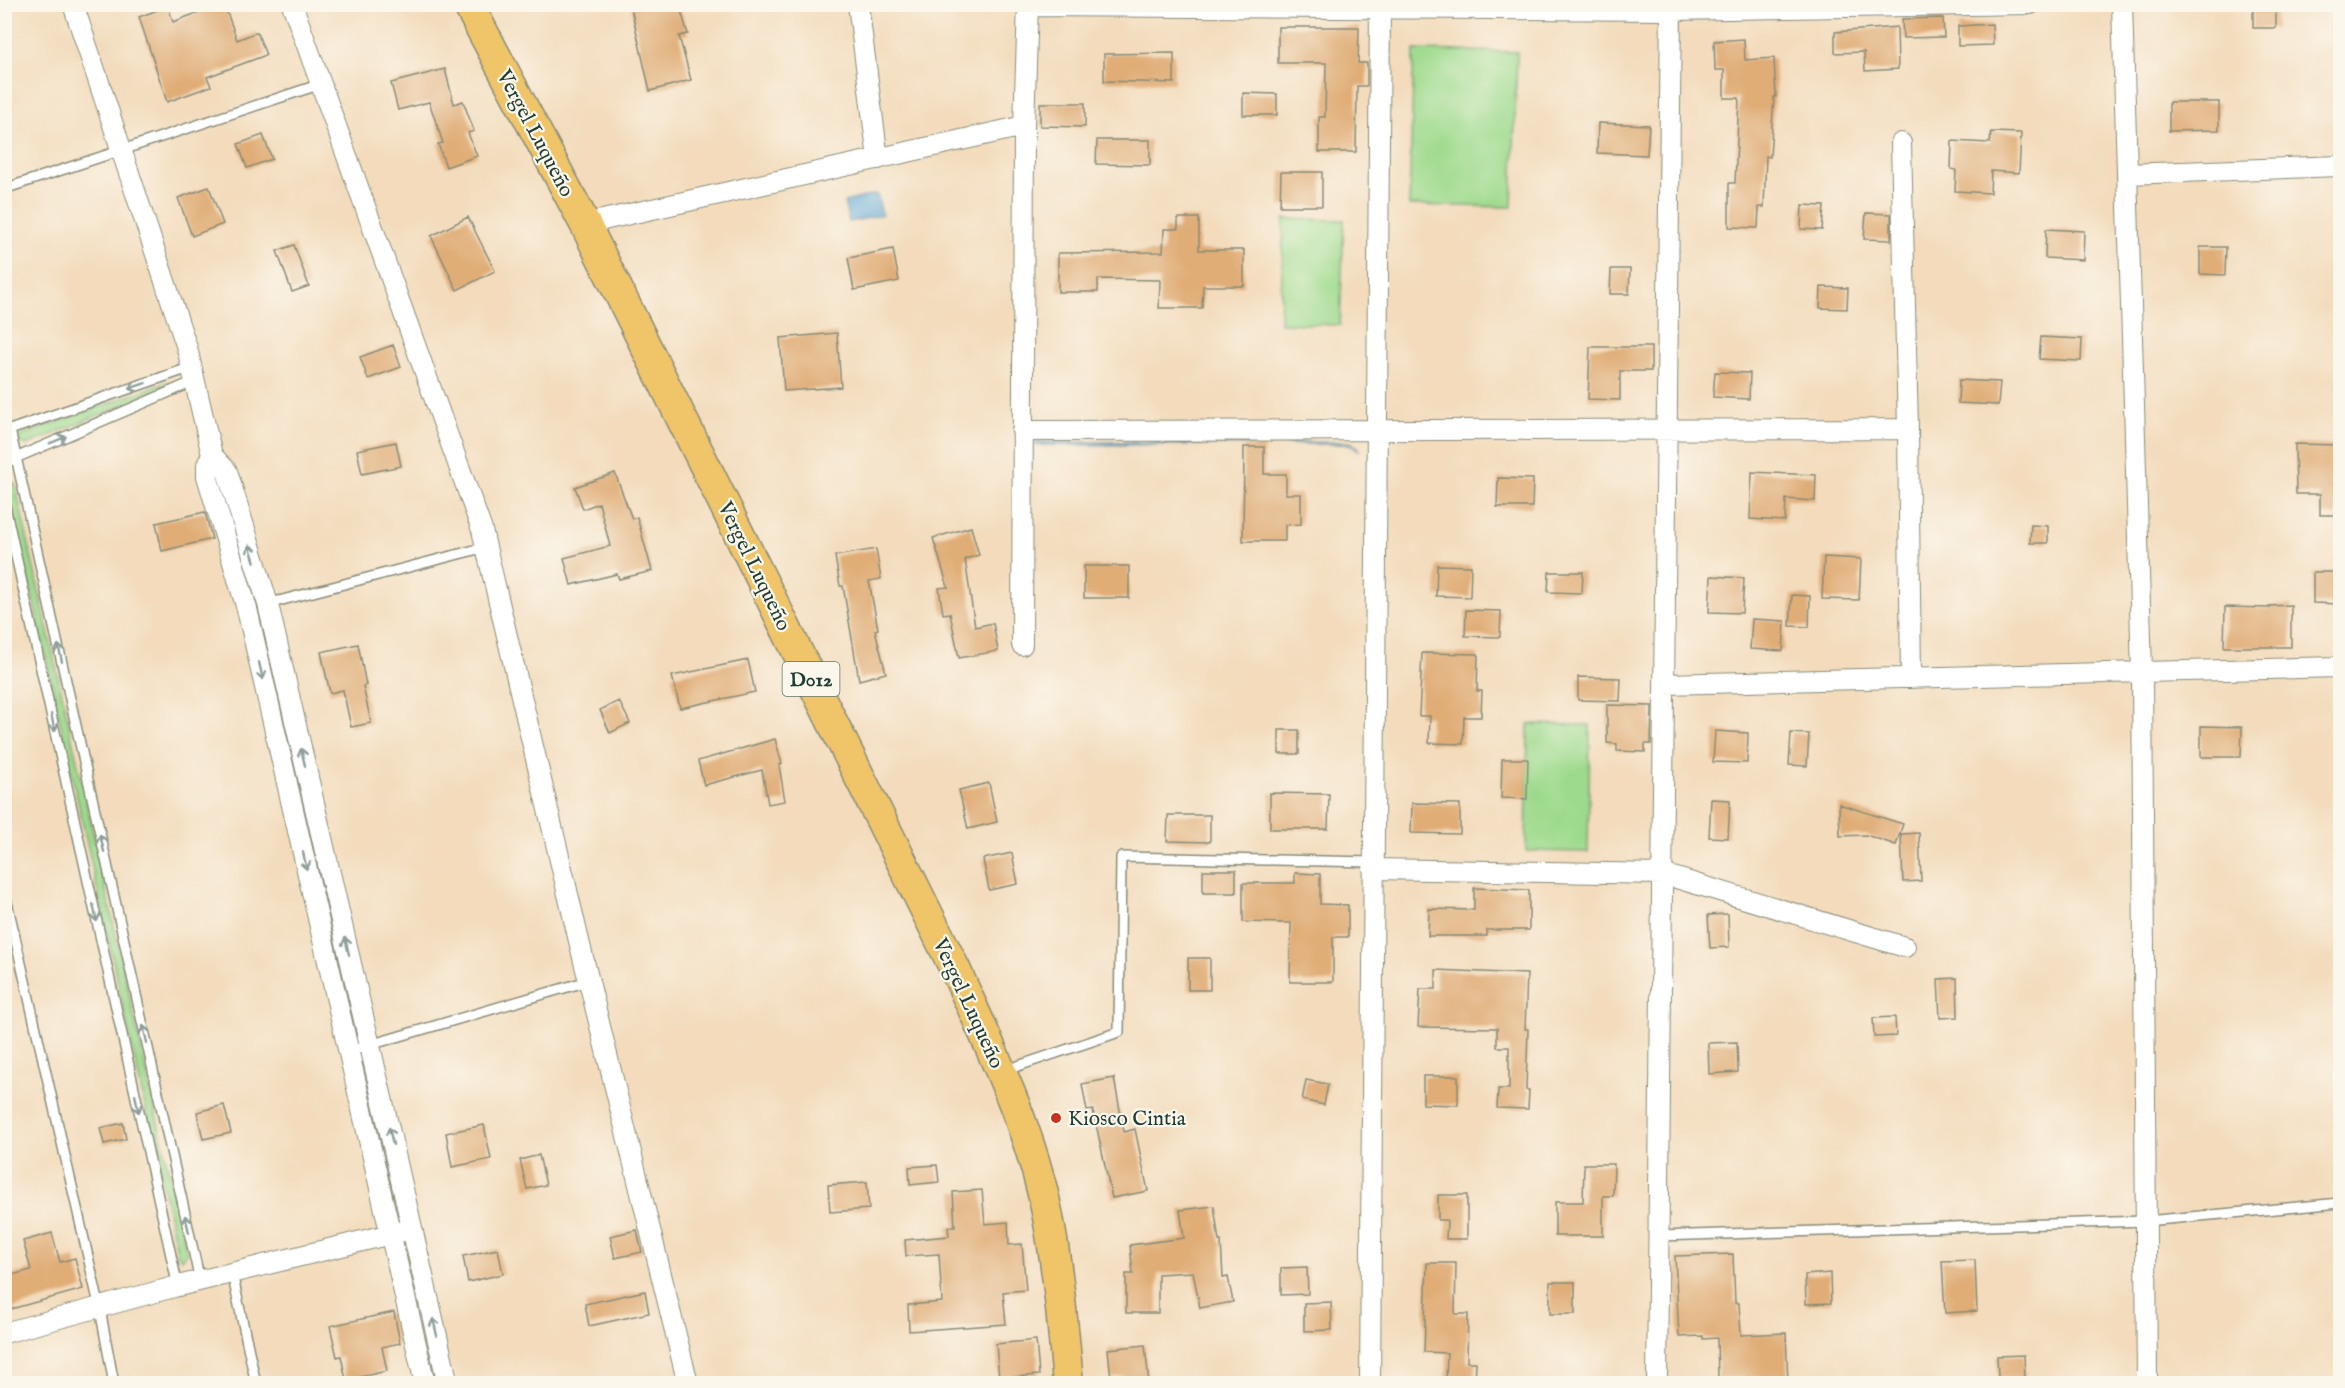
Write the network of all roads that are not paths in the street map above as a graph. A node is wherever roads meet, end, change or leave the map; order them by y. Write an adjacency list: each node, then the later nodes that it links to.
1 (73, 4): 13 (street)
2 (292, 4): 10 (street)
3 (468, 4): 18 (main road, Vergel Luqueño / D012)
4 (858, 4): 14 (street)
5 (2030, 4): 9 (street)
6 (2122, 4): 16 (street)
7 (1028, 5): 8 (street); 11 (street)
8 (1380, 6): 9 (street); 21 (street)
9 (1671, 7): 22 (street)
10 (321, 84): 13 (lane); 29 (street)
11 (1024, 126): 14 (street); 24 (street)
12 (1901, 143): 20 (street)
13 (122, 151): 17 (lane); 19 (street)
14 (878, 159): 18 (street)
15 (2340, 166): 16 (street)
16 (2127, 174): 34 (street)
17 (4, 189)
18 (585, 225): 44 (main road, Vergel Luqueño / D012)
19 (194, 374): 23 (lane, one-way to 23); 25 (street); 26 (lane, one-way to 19)
20 (1908, 429): 22 (street); 35 (street)
21 (1377, 430): 22 (street); 24 (street); 37 (street)
22 (1666, 430): 36 (street)
23 (7, 431): 26 (lane)
24 (1022, 431): 32 (street)
25 (212, 455): 30 (street, one-way to 25); 31 (street)
26 (16, 458): 27 (lane); 51 (lane, one-way to 26)
27 (4, 463)
28 (4, 502): 52 (lane, one-way to 52)
29 (486, 547): 30 (lane); 41 (street)
30 (268, 604): 31 (lane); 42 (street, one-way to 30)
31 (247, 609): 43 (street, one-way to 43)
32 (1022, 645)
33 (2340, 667): 34 (street)
34 (2142, 672): 35 (street); 46 (street)
35 (1911, 678): 36 (street)
36 (1664, 684): 38 (street)
37 (1373, 866): 38 (street); 44 (lane); 61 (street)
38 (1663, 874): 40 (street); 49 (street)
39 (4, 889): 53 (lane)
40 (1905, 947)
41 (588, 981): 42 (lane); 59 (street)
42 (370, 1044): 43 (lane); 47 (street, one-way to 42)
43 (349, 1051): 48 (street)
44 (1001, 1071): 60 (main road, Vergel Luqueño / D012)
45 (2340, 1203): 46 (lane)
46 (2146, 1221): 49 (lane); 63 (street)
47 (412, 1229): 48 (street); 58 (street, one-way to 47)
48 (391, 1234): 50 (street); 57 (street)
49 (1659, 1236): 62 (street)
50 (232, 1273): 51 (street); 56 (lane)
51 (200, 1281): 52 (street)
52 (178, 1287): 53 (street)
53 (100, 1309): 54 (street); 55 (lane)
54 (4, 1333)
55 (114, 1383)
56 (255, 1383)
57 (425, 1383)
58 (448, 1383)
59 (688, 1383)
60 (1068, 1383)
61 (1370, 1383)
62 (1657, 1383)
63 (2147, 1383)

